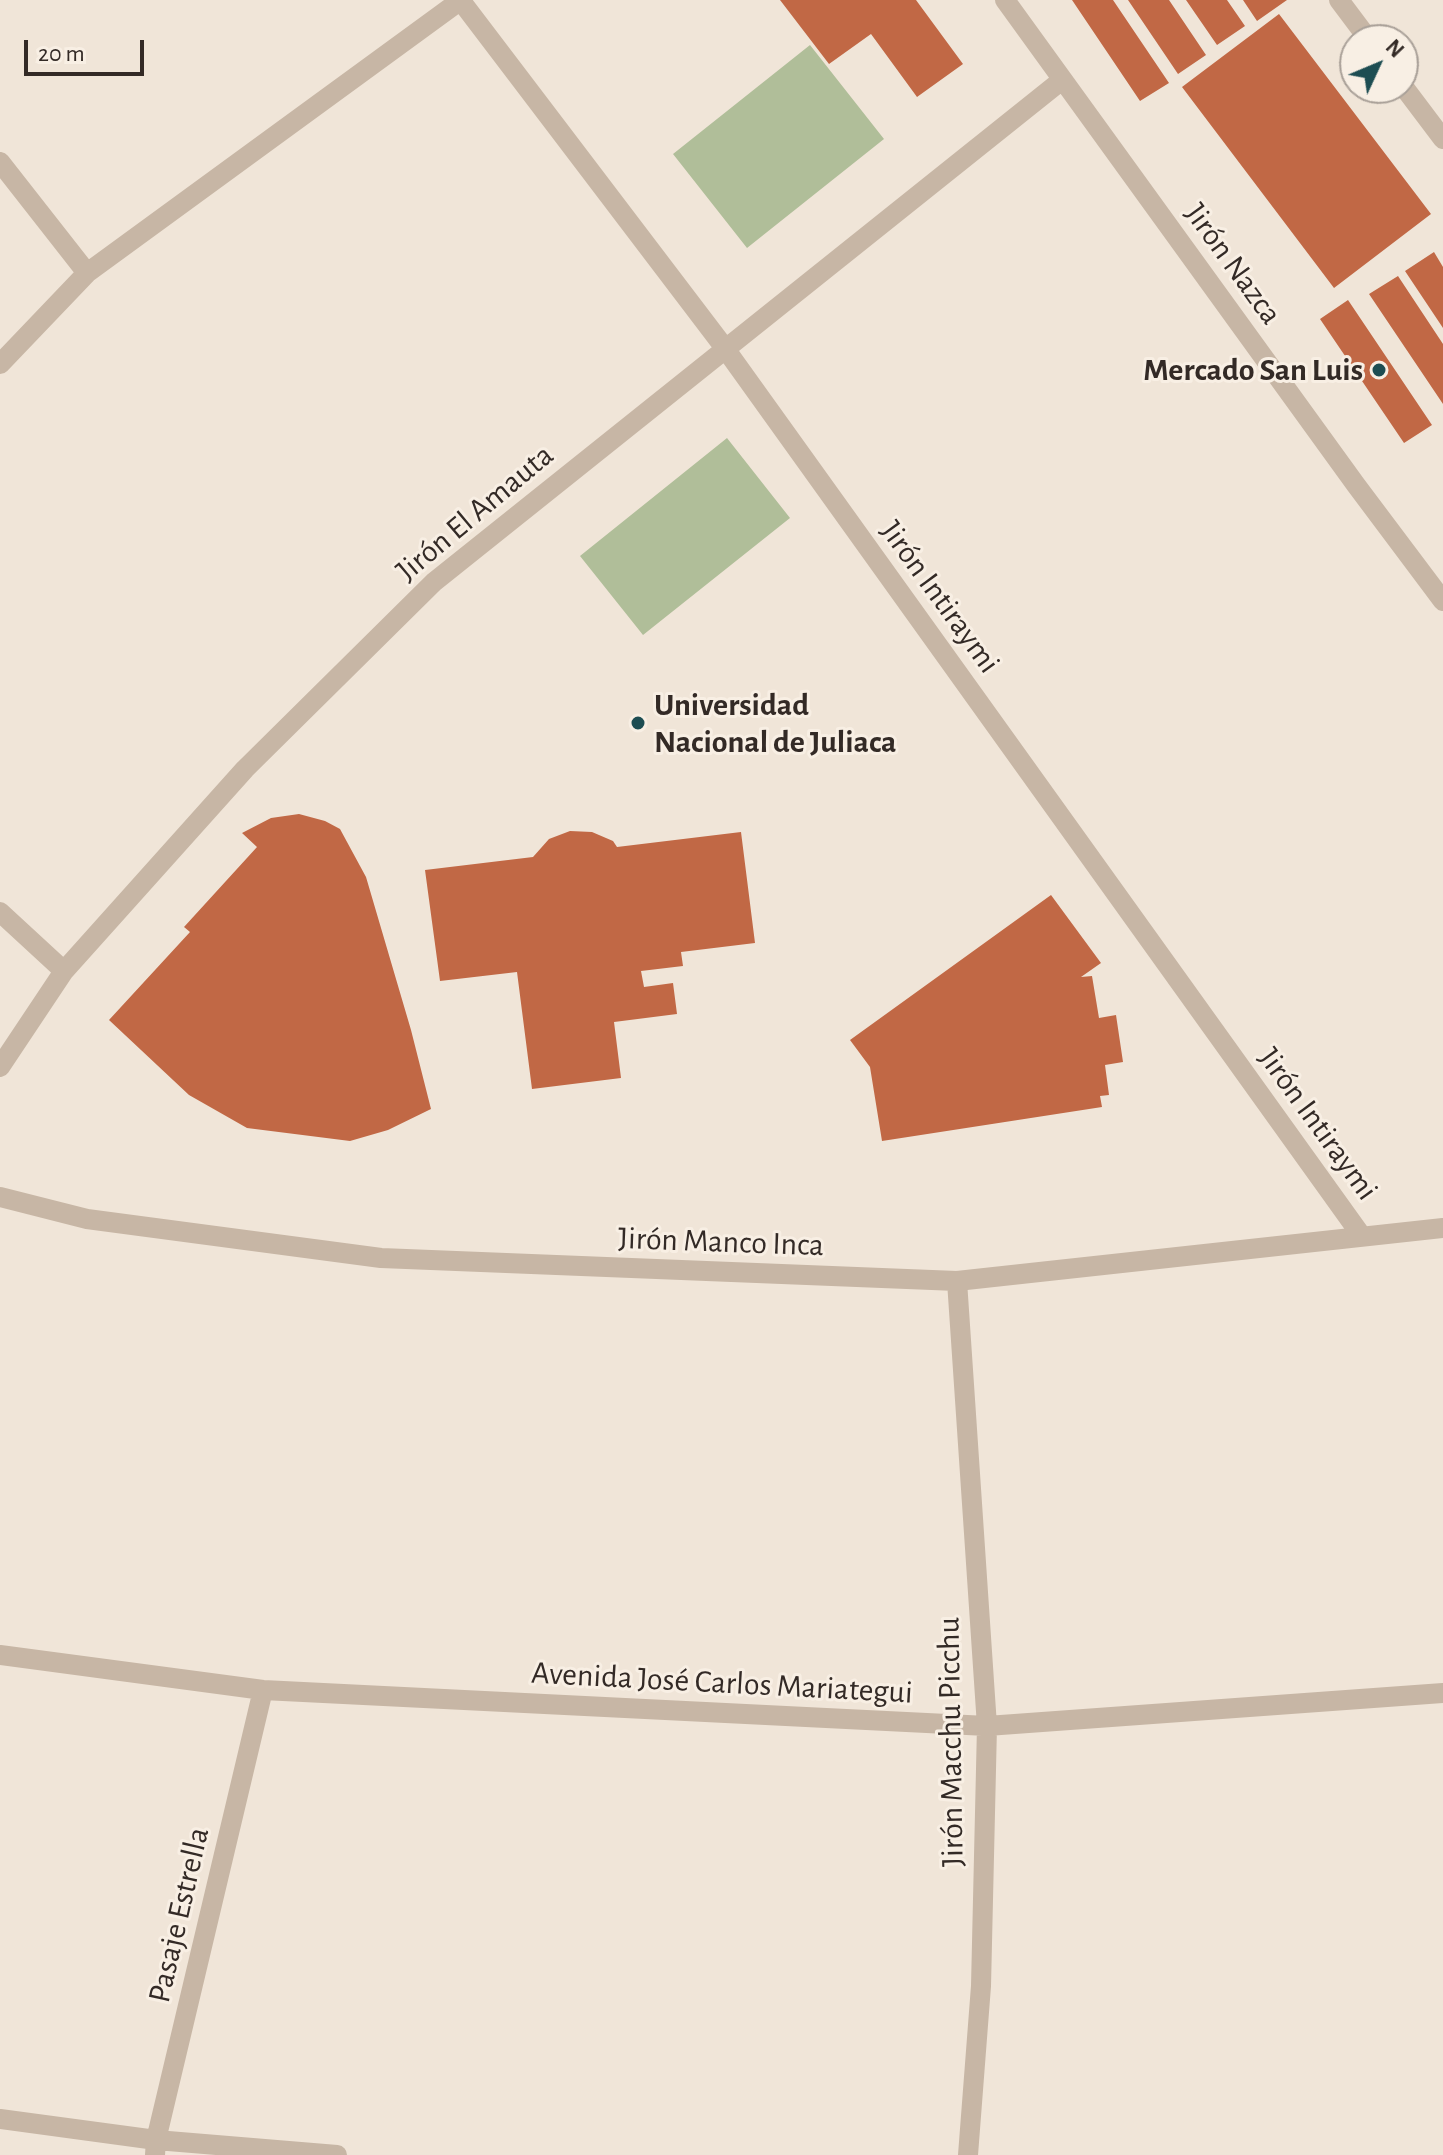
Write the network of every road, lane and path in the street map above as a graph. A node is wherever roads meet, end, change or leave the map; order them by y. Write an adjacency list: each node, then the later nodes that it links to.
1 (461, 0): 9 (street); 10 (street, Jirón Intiraymi)
2 (1005, 0): 5 (street, Jirón Nazca)
3 (1339, 0): 4 (street)
4 (1357, 24)
5 (1062, 80): 10 (street, Jirón El Amauta); 12 (street, Jirón Nazca)
6 (1417, 104): 7 (street)
7 (1443, 139)
8 (0, 162): 9 (street)
9 (87, 273): 11 (street)
10 (724, 347): 14 (street, Jirón El Amauta); 18 (street, Jirón Intiraymi)
11 (0, 364)
12 (1443, 601)
13 (0, 912): 14 (street)
14 (64, 971): 15 (street, Jirón El Amauta)
15 (0, 1067)
16 (0, 1197): 19 (street, Jirón Manco Inca)
17 (1443, 1228): 18 (street, Jirón Manco Inca)
18 (1361, 1235): 19 (street, Jirón Manco Inca)
19 (957, 1281): 23 (street, Jirón Macchu Picchu)
20 (0, 1655): 21 (street, Avenida José Carlos Mariategui)
21 (263, 1690): 23 (street, Avenida José Carlos Mariategui); 25 (street, Pasaje Estrella)
22 (1443, 1693): 23 (street, Avenida José Carlos Mariategui)
23 (987, 1726): 27 (street, Jirón Macchu Picchu)
24 (0, 2119): 25 (street)
25 (155, 2148): 26 (street)
26 (337, 2155)
27 (968, 2155)

